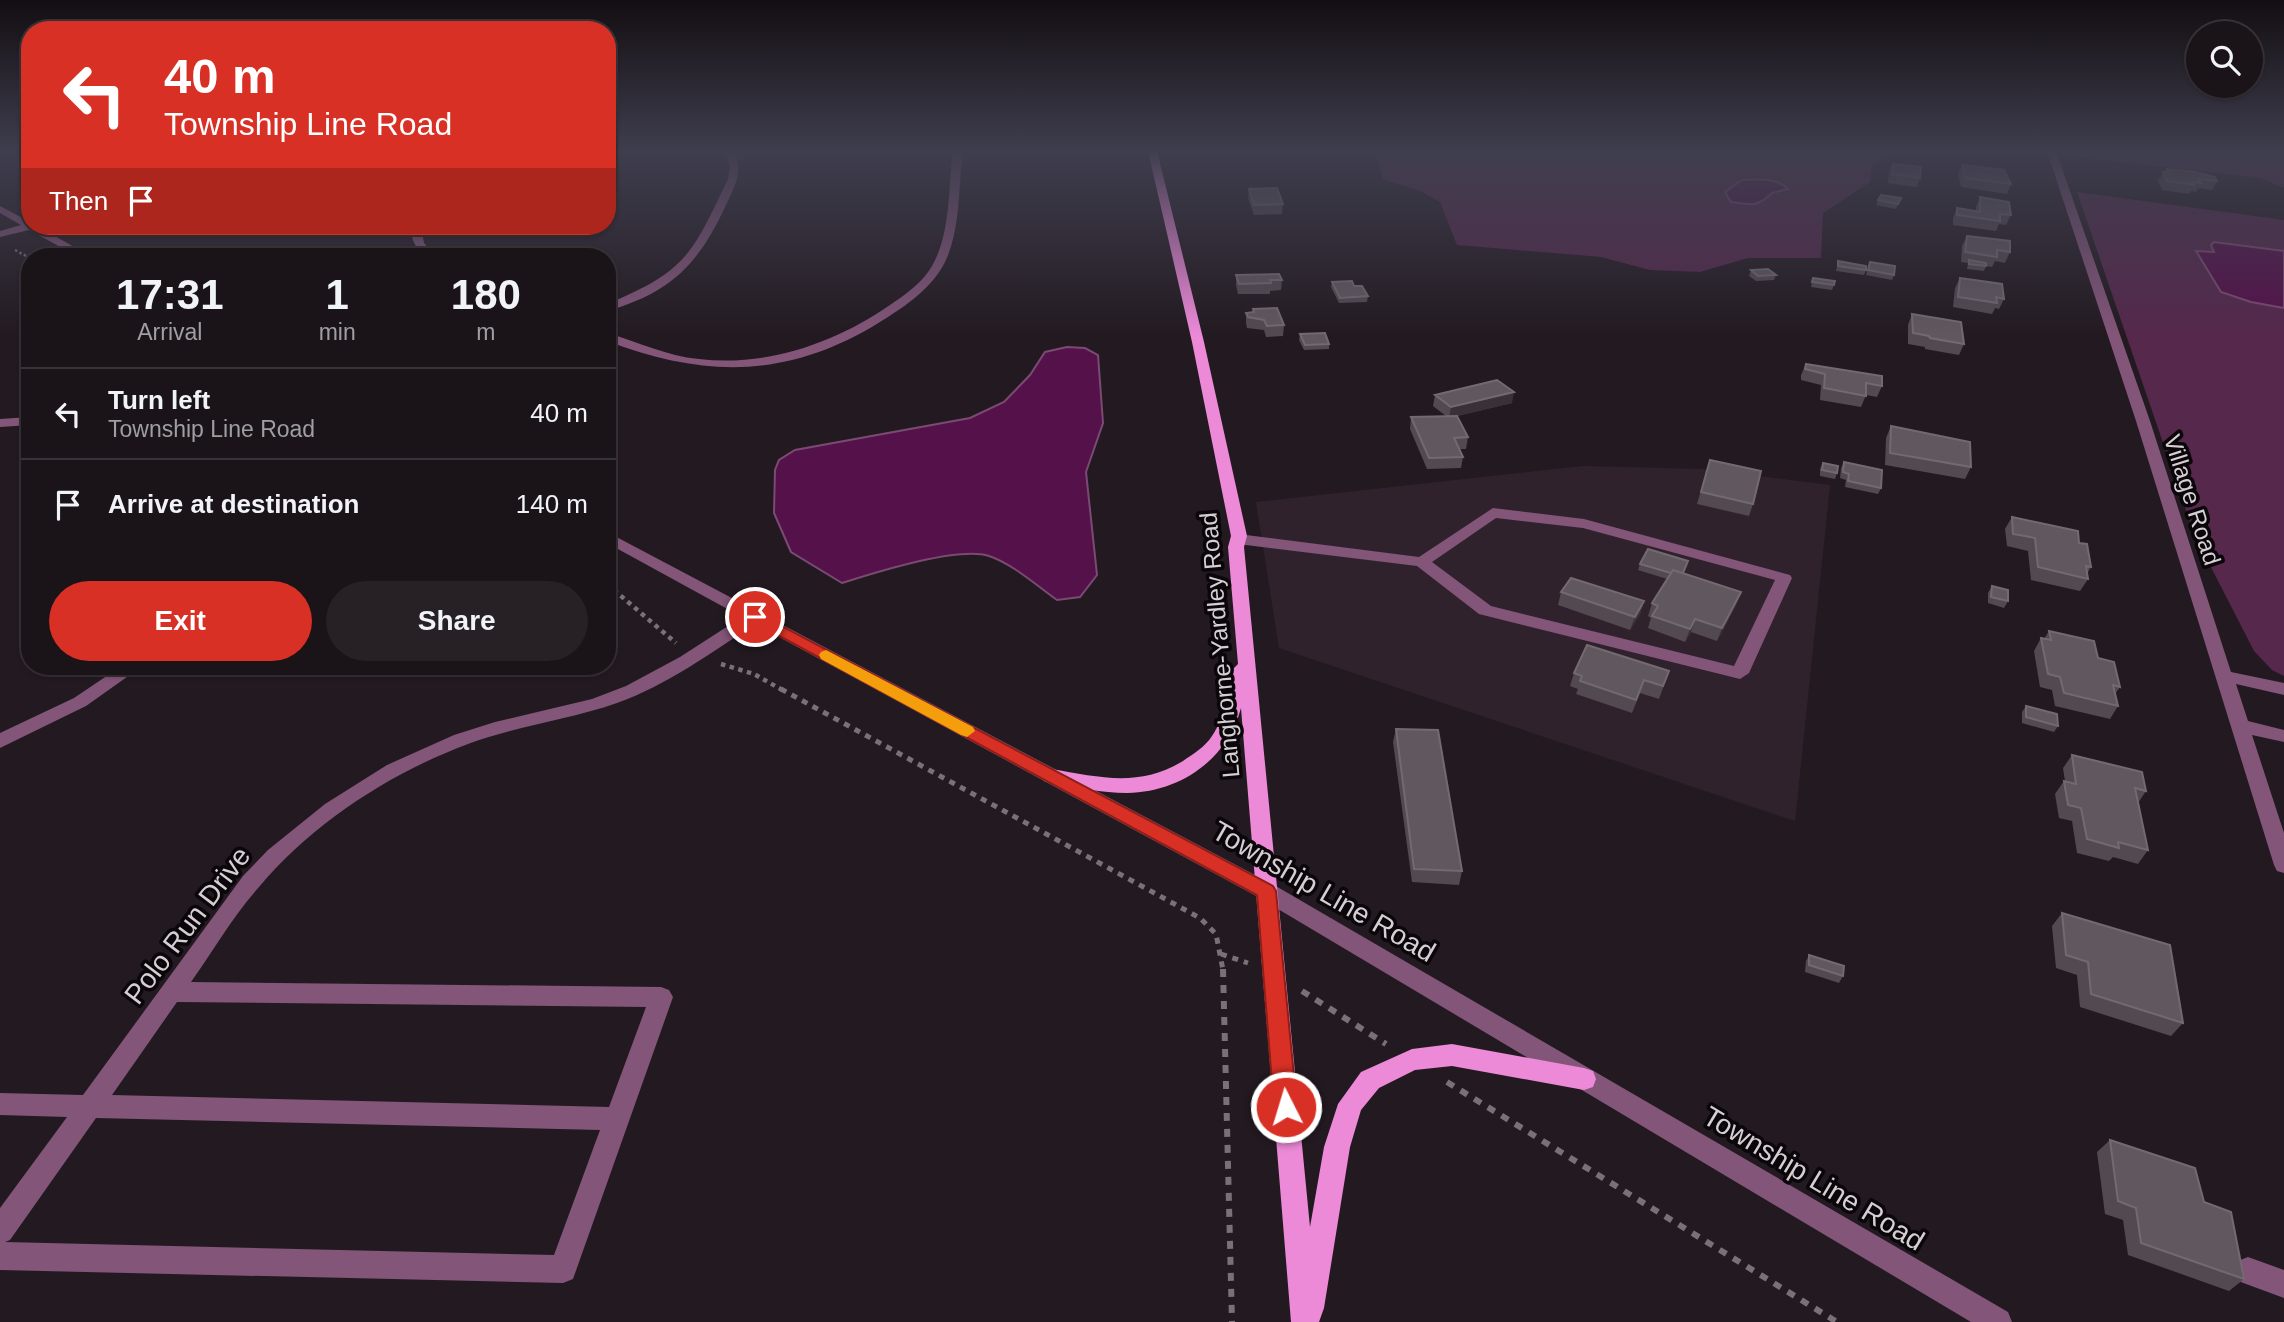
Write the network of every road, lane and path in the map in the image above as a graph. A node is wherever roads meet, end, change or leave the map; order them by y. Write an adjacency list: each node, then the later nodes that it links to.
1 (6, 213): 6 (street)
2 (716, 213): 13 (street)
3 (950, 213): 14 (street)
4 (1167, 213): 17 (main road, Langhorne-Yardley Road)
5 (2072, 213): 25 (street, Village Road)
6 (17, 219): 7 (street); 8 (street)
7 (21, 221)
8 (0, 223)
9 (21, 228): 10 (street)
10 (0, 234)
11 (47, 235): 12 (street)
12 (71, 248)
13 (616, 304)
14 (616, 340)
15 (21, 422): 16 (street)
16 (0, 423)
17 (1238, 539): 19 (street); 22 (main road, Langhorne-Yardley Road)
18 (616, 542): 21 (street, Township Line Road)
19 (1422, 562): 19 (street)
20 (616, 592): 23 (path)
21 (755, 617): 23 (street, Polo Run Drive); 30 (street, Township Line Road)
22 (1246, 655): 30 (main road); 32 (main road, Langhorne-Yardley Road)
23 (693, 657): 33 (path); 35 (street, Polo Run Drive)
24 (120, 675): 29 (street)
25 (2225, 676): 26 (street); 27 (street, Village Road)
26 (2284, 689)
27 (2241, 726): 28 (street); 31 (street, Village Road)
28 (2284, 736)
29 (0, 741)
30 (1051, 776): 32 (street, Township Line Road)
31 (2284, 865)
32 (1266, 891): 34 (main road, Langhorne-Yardley Road); 37 (street, Township Line Road)
33 (1221, 954): 34 (path); 45 (path)
34 (1273, 972): 36 (path); 46 (main road, Langhorne-Yardley Road)
35 (170, 992): 39 (street, Polo Run Drive); 40 (street)
36 (1412, 1060): 37 (main road); 46 (main road); 47 (path)
37 (1584, 1079): 48 (street, Township Line Road)
38 (0, 1104): 39 (street)
39 (90, 1105): 40 (street); 41 (street, Polo Run Drive)
40 (618, 1119): 42 (street)
41 (0, 1231)
42 (0, 1256)
43 (2248, 1271): 44 (street)
44 (2284, 1284)
45 (1232, 1322)
46 (1307, 1322)
47 (1837, 1322)
48 (1997, 1322)

